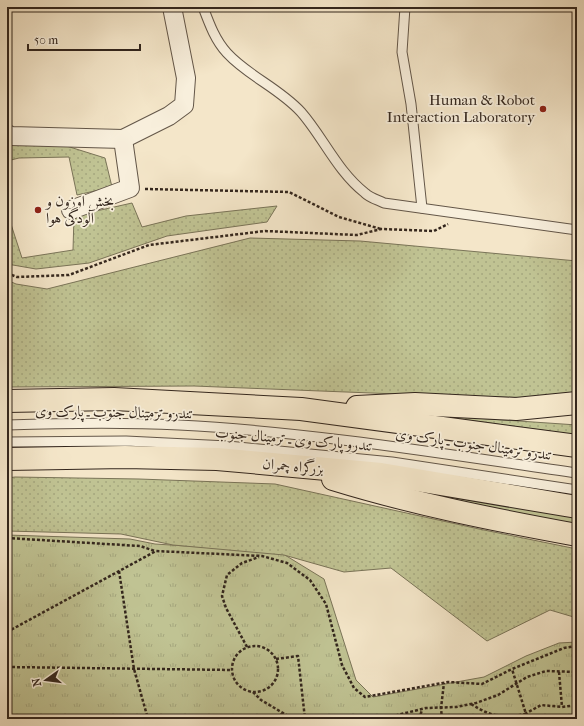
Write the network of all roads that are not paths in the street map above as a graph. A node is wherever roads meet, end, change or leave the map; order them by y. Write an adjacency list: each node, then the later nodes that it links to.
1 (172, 7): 5 (street)
2 (203, 7): 6 (lane)
3 (405, 7): 6 (lane)
4 (7, 134): 5 (street)
5 (123, 139): 7 (street)
6 (422, 208): 8 (lane)
7 (71, 210)
8 (577, 230)
9 (7, 401): 11 (highway)
10 (577, 403): 12 (highway)
11 (302, 409): 12 (highway); 16 (highway)
12 (516, 409): 13 (highway)
13 (577, 416)
14 (7, 425): 19 (lane, تندرو ترمینال جنوب ـ پارک وی)
15 (7, 442): 20 (lane, تندرو پارک وی ـ ترمینال جنوب)
16 (577, 446)
17 (7, 459): 18 (highway, بزرگراه چمران)
18 (290, 466): 21 (highway, بزرگراه چمران); 22 (highway)
19 (577, 473)
20 (577, 490)
21 (577, 507)
22 (577, 535)

